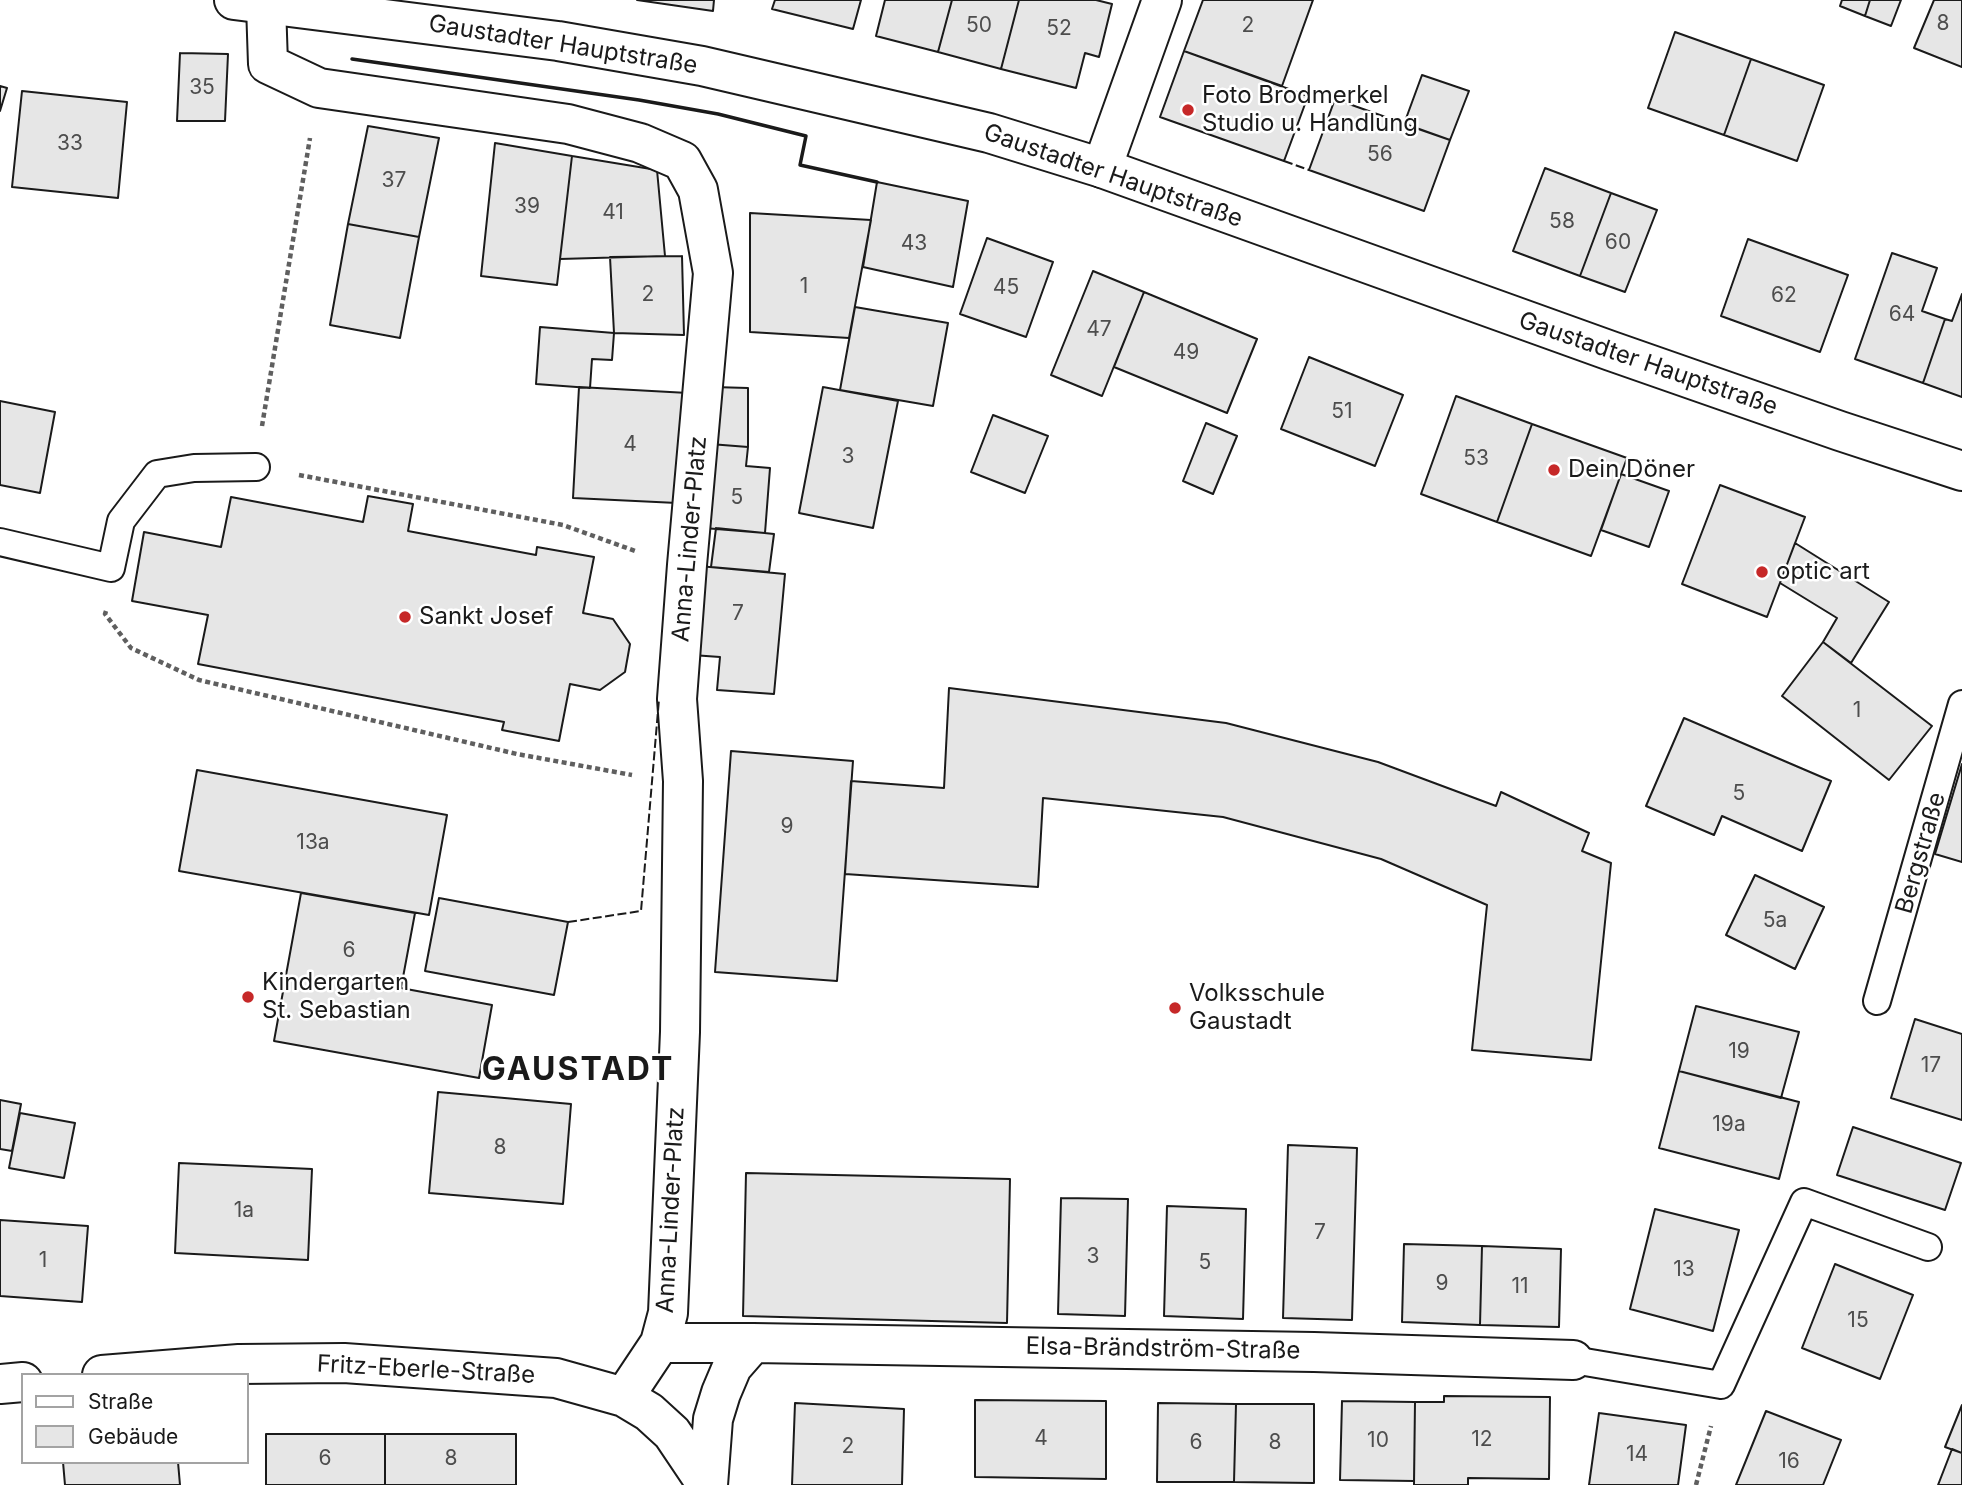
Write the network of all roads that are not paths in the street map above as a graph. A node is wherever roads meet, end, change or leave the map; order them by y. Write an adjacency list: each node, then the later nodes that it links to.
1 (1162, 0): 3 (street)
2 (250, 3): 3 (street, Gaustadter Hauptstraße); 10 (street, Anna-Linder-Platz)
3 (1102, 168): 5 (street, Gaustadter Hauptstraße)
4 (256, 467): 6 (lane)
5 (1962, 471)
6 (0, 542)
7 (1962, 704): 8 (lane, Bergstraße)
8 (1877, 1001)
9 (1928, 1247): 12 (lane)
10 (660, 1343): 11 (street, Elsa-Brändström-Straße); 16 (street, Anna-Linder-Platz)
11 (753, 1343): 12 (street, Elsa-Brändström-Straße); 17 (street)
12 (1573, 1360)
13 (127, 1373): 16 (street, Fritz-Eberle-Straße)
14 (21, 1382): 15 (street)
15 (0, 1384)
16 (624, 1397): 17 (street, Fritz-Eberle-Straße)
17 (708, 1485)

